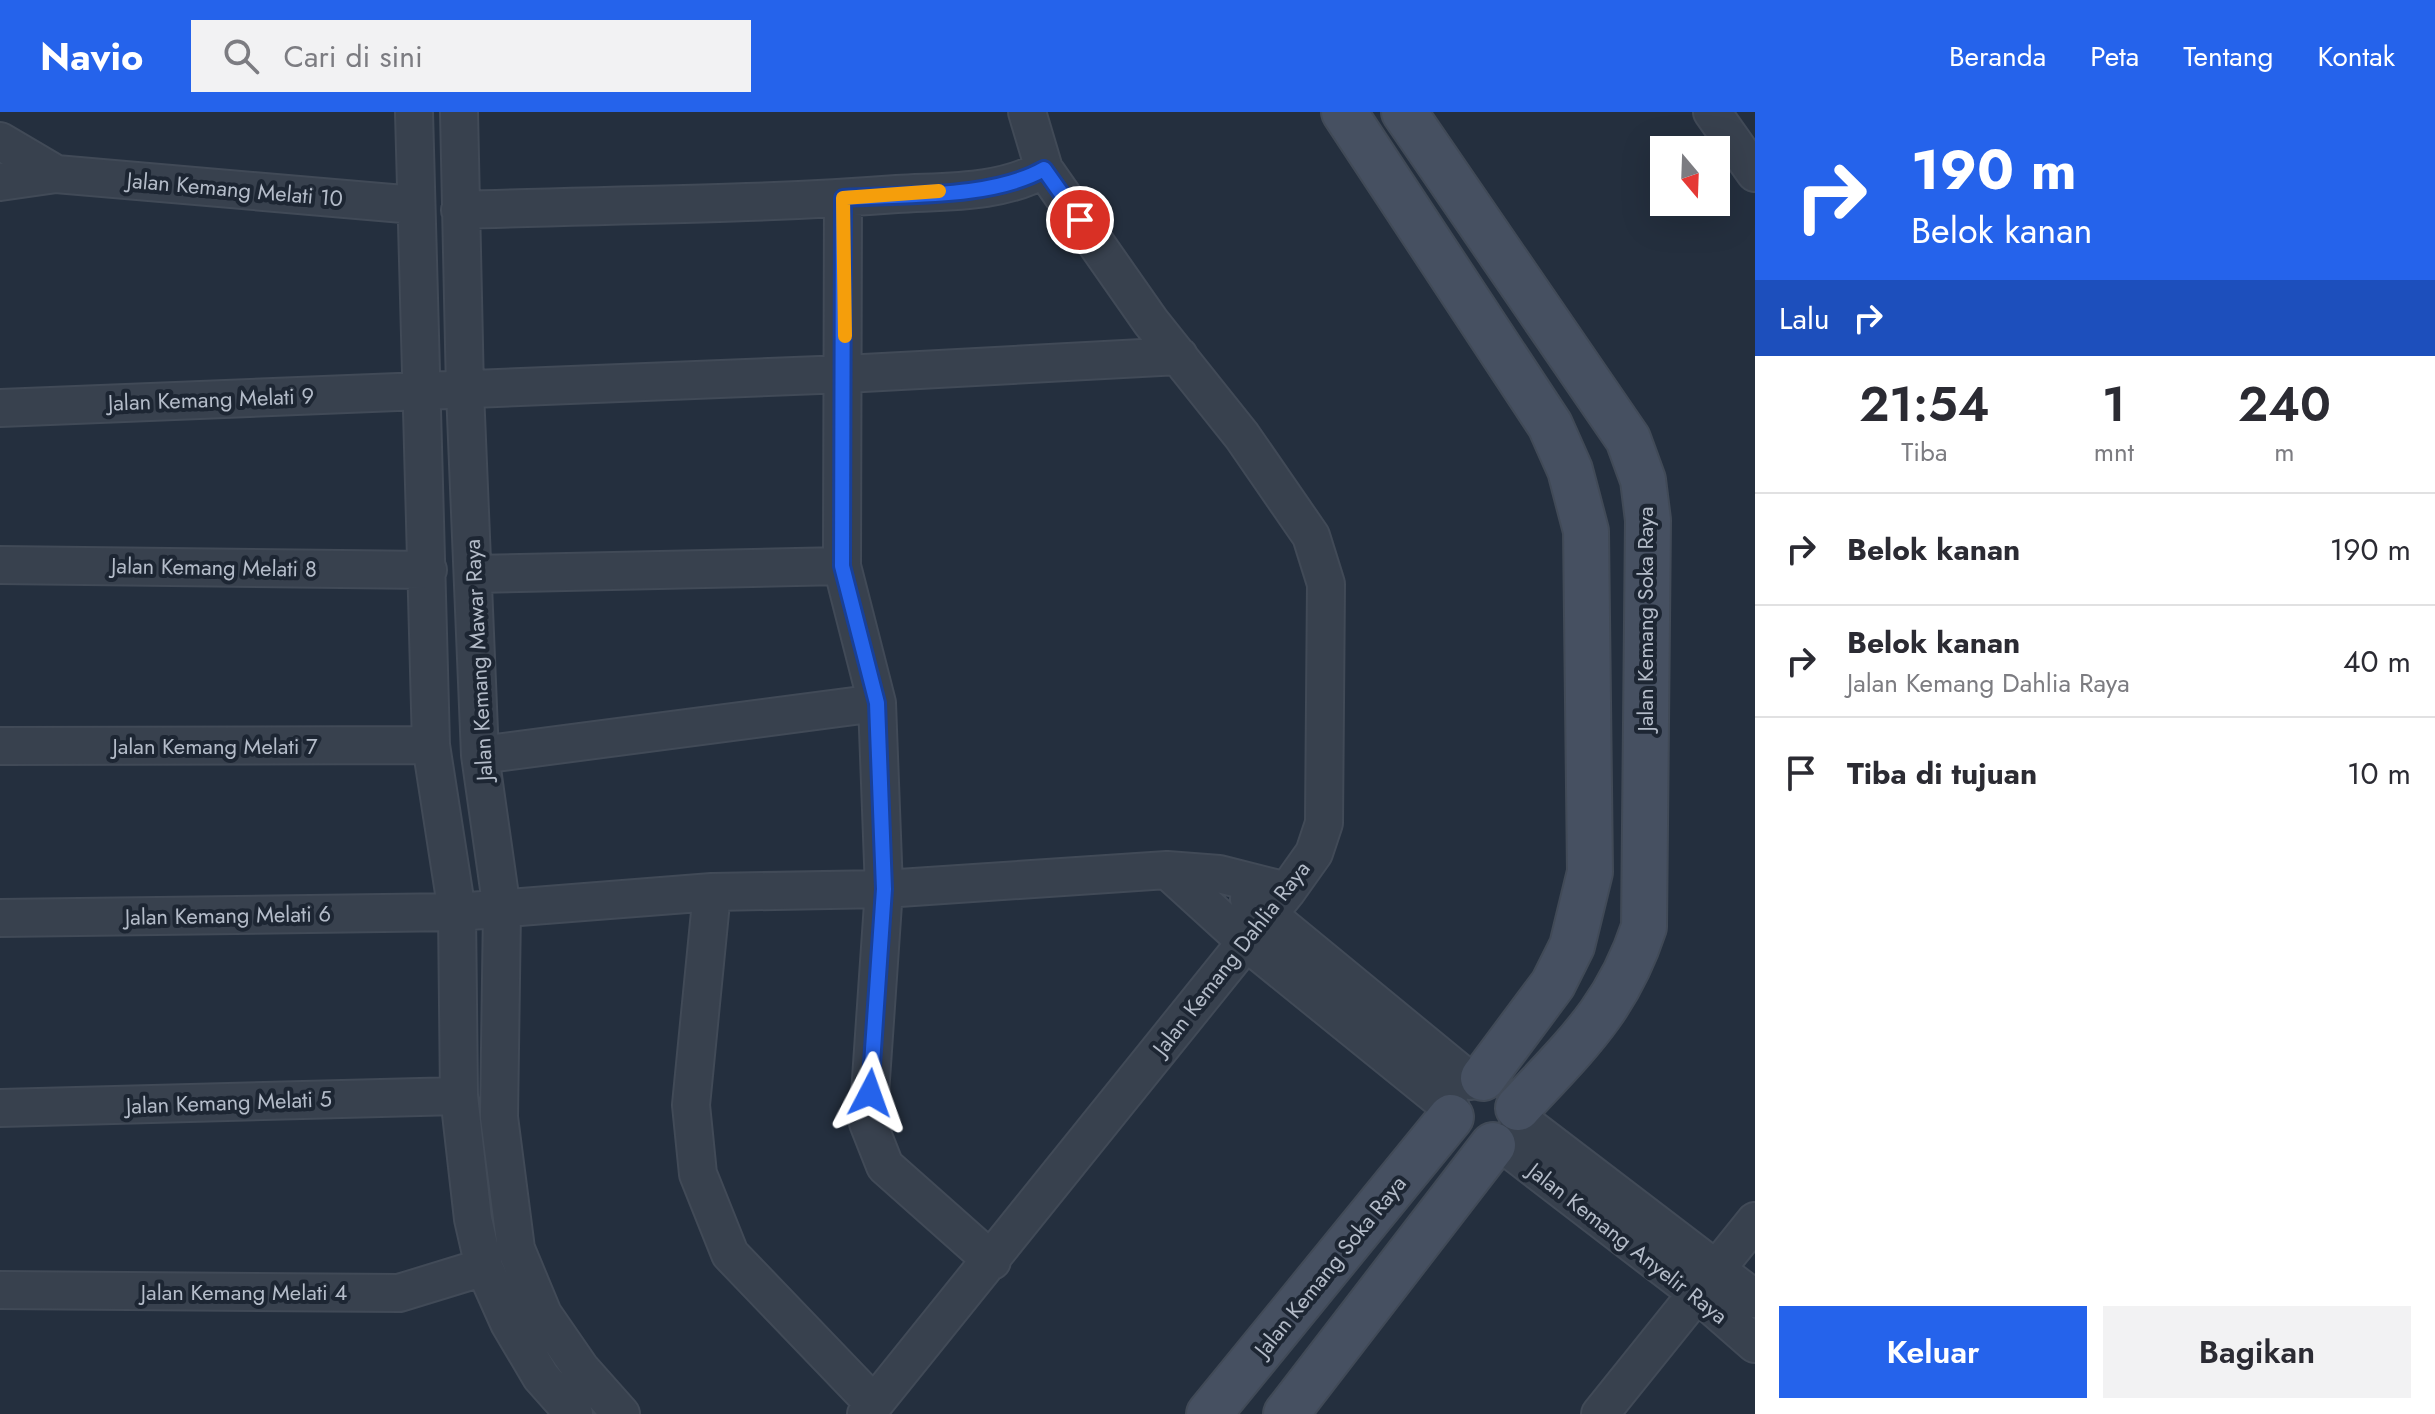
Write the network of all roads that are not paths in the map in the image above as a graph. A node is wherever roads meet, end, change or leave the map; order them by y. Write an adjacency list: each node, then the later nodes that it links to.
1 (414, 112): 13 (street, Jalan Kemang Mawar Raya)
2 (459, 112): 14 (street, Jalan Kemang Mawar Raya)
3 (1027, 112): 8 (street, Jalan Kemang Dahlia Raya)
4 (1344, 112): 36 (street, Jalan Kemang Soka Raya)
5 (1404, 112): 38 (street, Jalan Kemang Soka Raya)
6 (1712, 112): 9 (street)
7 (0, 141): 10 (street, Jalan Kemang Melati 10)
8 (1044, 169): 12 (street); 15 (street, Jalan Kemang Dahlia Raya)
9 (1755, 173)
10 (56, 174): 11 (street, Jalan Kemang Melati 10); 13 (street, Jalan Kemang Melati 10)
11 (0, 182)
12 (843, 198): 14 (street); 16 (street)
13 (415, 205): 17 (street, Jalan Kemang Mawar Raya)
14 (460, 210): 18 (street, Jalan Kemang Mawar Raya)
15 (1179, 356): 16 (street, Jalan Kemang Melati 9); 33 (street, Jalan Kemang Dahlia Raya)
16 (845, 374): 18 (street, Jalan Kemang Melati 9); 21 (street)
17 (422, 391): 18 (street, Jalan Kemang Melati 9); 19 (street, Jalan Kemang Melati 9); 22 (street, Jalan Kemang Mawar Raya)
18 (465, 391): 23 (street, Jalan Kemang Mawar Raya)
19 (0, 408)
20 (0, 565): 22 (street, Jalan Kemang Melati 8)
21 (842, 566): 23 (street); 24 (street)
22 (428, 570): 25 (street, Jalan Kemang Mawar Raya)
23 (473, 574): 27 (street, Jalan Kemang Mawar Raya)
24 (877, 703): 27 (street); 29 (street)
25 (431, 745): 26 (street, Jalan Kemang Melati 7); 32 (street, Jalan Kemang Mawar Raya)
26 (0, 746)
27 (480, 755): 31 (street, Jalan Kemang Mawar Raya)
28 (1167, 870): 29 (street, Jalan Kemang Melati 6); 33 (street); 33 (street, Jalan Kemang Melati 6)
29 (884, 889): 30 (street, Jalan Kemang Melati 6); 40 (street)
30 (712, 892): 31 (street, Jalan Kemang Melati 6); 46 (street)
31 (502, 910): 32 (street, Jalan Kemang Melati 6); 48 (street, Jalan Kemang Mawar Raya)
32 (457, 912): 34 (street, Jalan Kemang Melati 6); 35 (street, Jalan Kemang Mawar Raya)
33 (1266, 915): 36 (street); 40 (street, Jalan Kemang Dahlia Raya)
34 (0, 918)
35 (459, 1096): 37 (street, Jalan Kemang Melati 5); 41 (street, Jalan Kemang Mawar Raya)
36 (1464, 1096): 38 (street); 38 (street); 49 (street, Jalan Kemang Soka Raya)
37 (0, 1108)
38 (1507, 1128): 42 (street, Jalan Kemang Anyelir Raya); 50 (street, Jalan Kemang Soka Raya)
39 (1755, 1221): 42 (street)
40 (992, 1261): 46 (street, Jalan Kemang Dahlia Raya)
41 (484, 1267): 43 (street, Jalan Kemang Melati 4); 47 (street, Jalan Kemang Mawar Raya)
42 (1708, 1282): 44 (street, Jalan Kemang Anyelir Raya); 45 (street, Jalan Kemang Anyelir Raya); 51 (street)
43 (0, 1290)
44 (1755, 1299)
45 (1755, 1344)
46 (870, 1409)
47 (574, 1414)
48 (621, 1414)
49 (1209, 1414)
50 (1286, 1414)
51 (1600, 1414)

